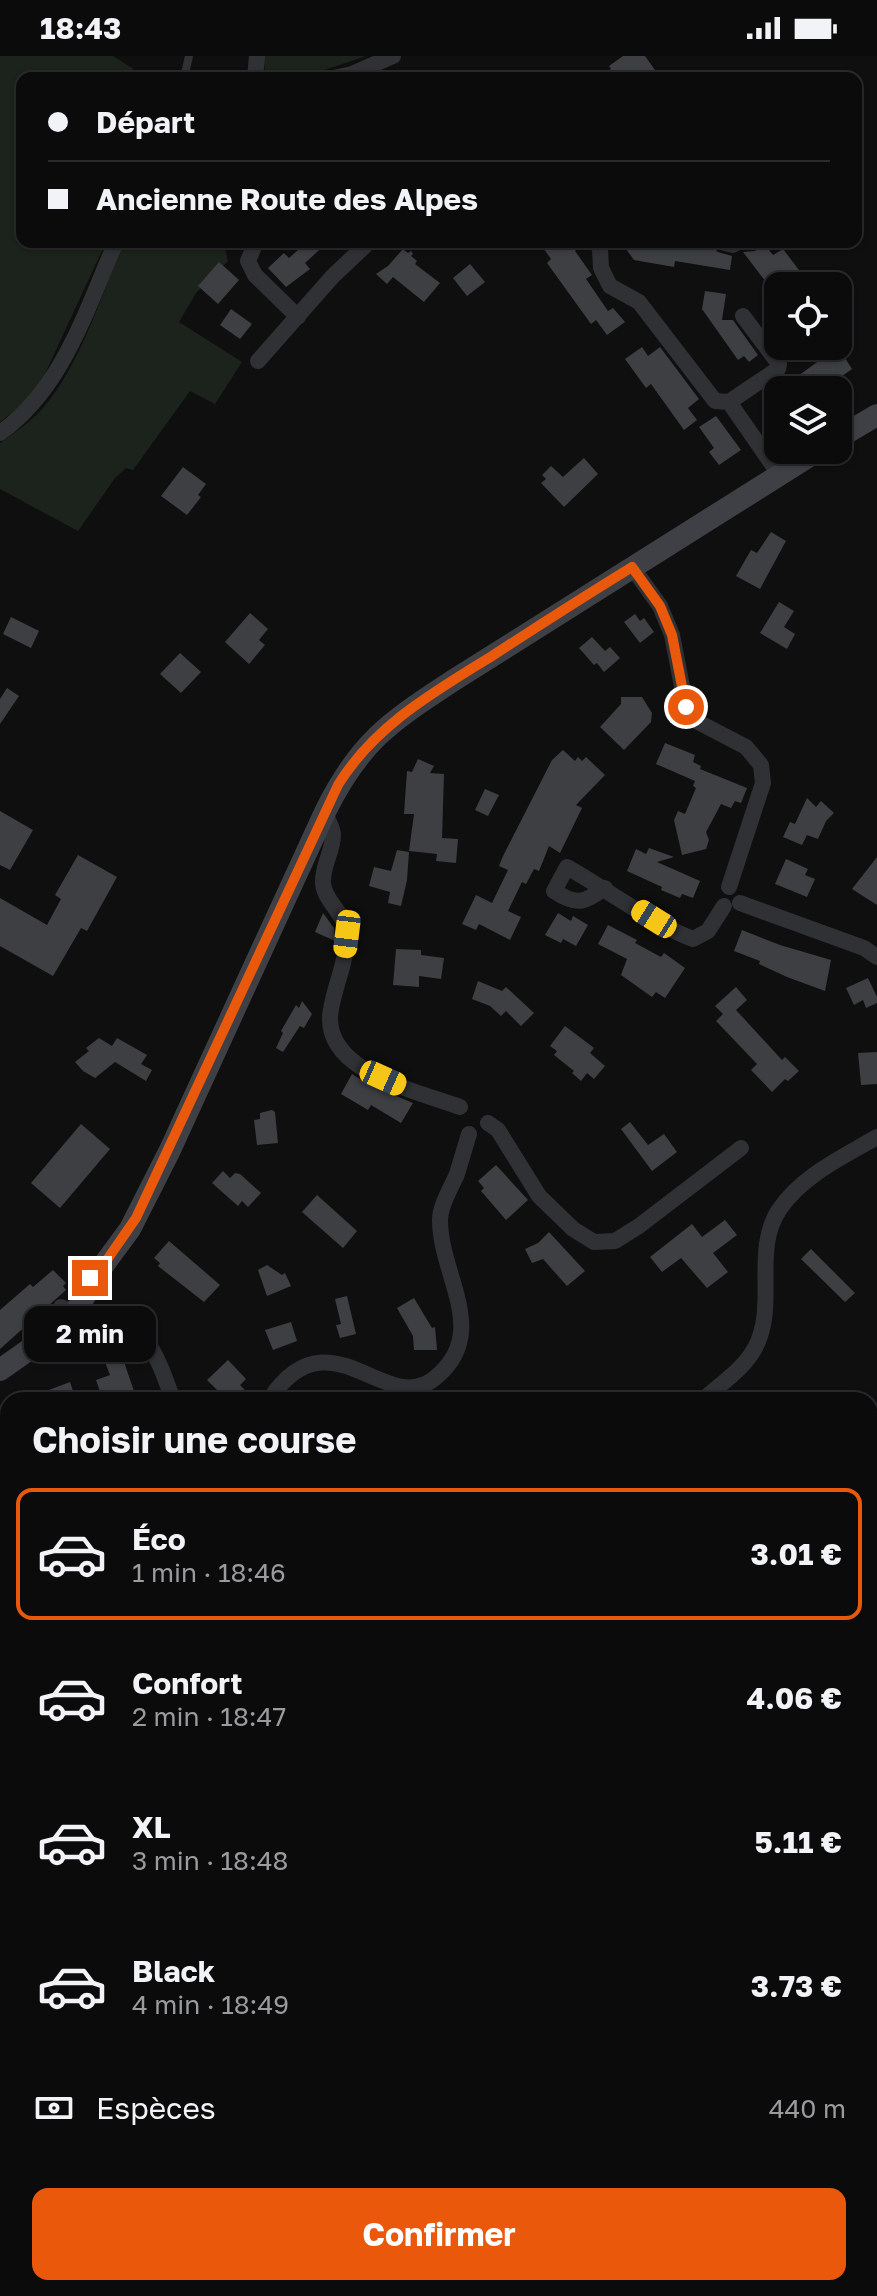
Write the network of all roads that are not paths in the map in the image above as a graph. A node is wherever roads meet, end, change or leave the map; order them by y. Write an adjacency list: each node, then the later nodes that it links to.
1 (393, 56): 2 (street)
2 (357, 72)
3 (113, 248): 13 (street)
4 (253, 248): 8 (street)
5 (363, 248): 8 (street)
6 (599, 248): 10 (street)
7 (743, 316): 10 (street)
8 (298, 317): 9 (street)
9 (258, 361)
10 (729, 402): 15 (street)
11 (877, 415): 12 (main road)
12 (852, 430)
13 (0, 433)
14 (796, 464): 15 (main road)
15 (779, 474): 16 (main road)
16 (632, 567): 17 (main road); 19 (street)
17 (325, 812): 21 (street); 26 (main road)
18 (605, 888): 19 (street)
19 (732, 904): 20 (street)
20 (877, 957)
21 (460, 1107)
22 (488, 1123): 25 (street)
23 (469, 1134): 31 (street)
24 (877, 1137): 32 (street)
25 (741, 1148)
26 (73, 1313): 27 (main road); 27 (street); 30 (street)
27 (36, 1336): 28 (main road); 29 (main road)
28 (0, 1362)
29 (0, 1370)
30 (170, 1392)
31 (276, 1392)
32 (712, 1392)

